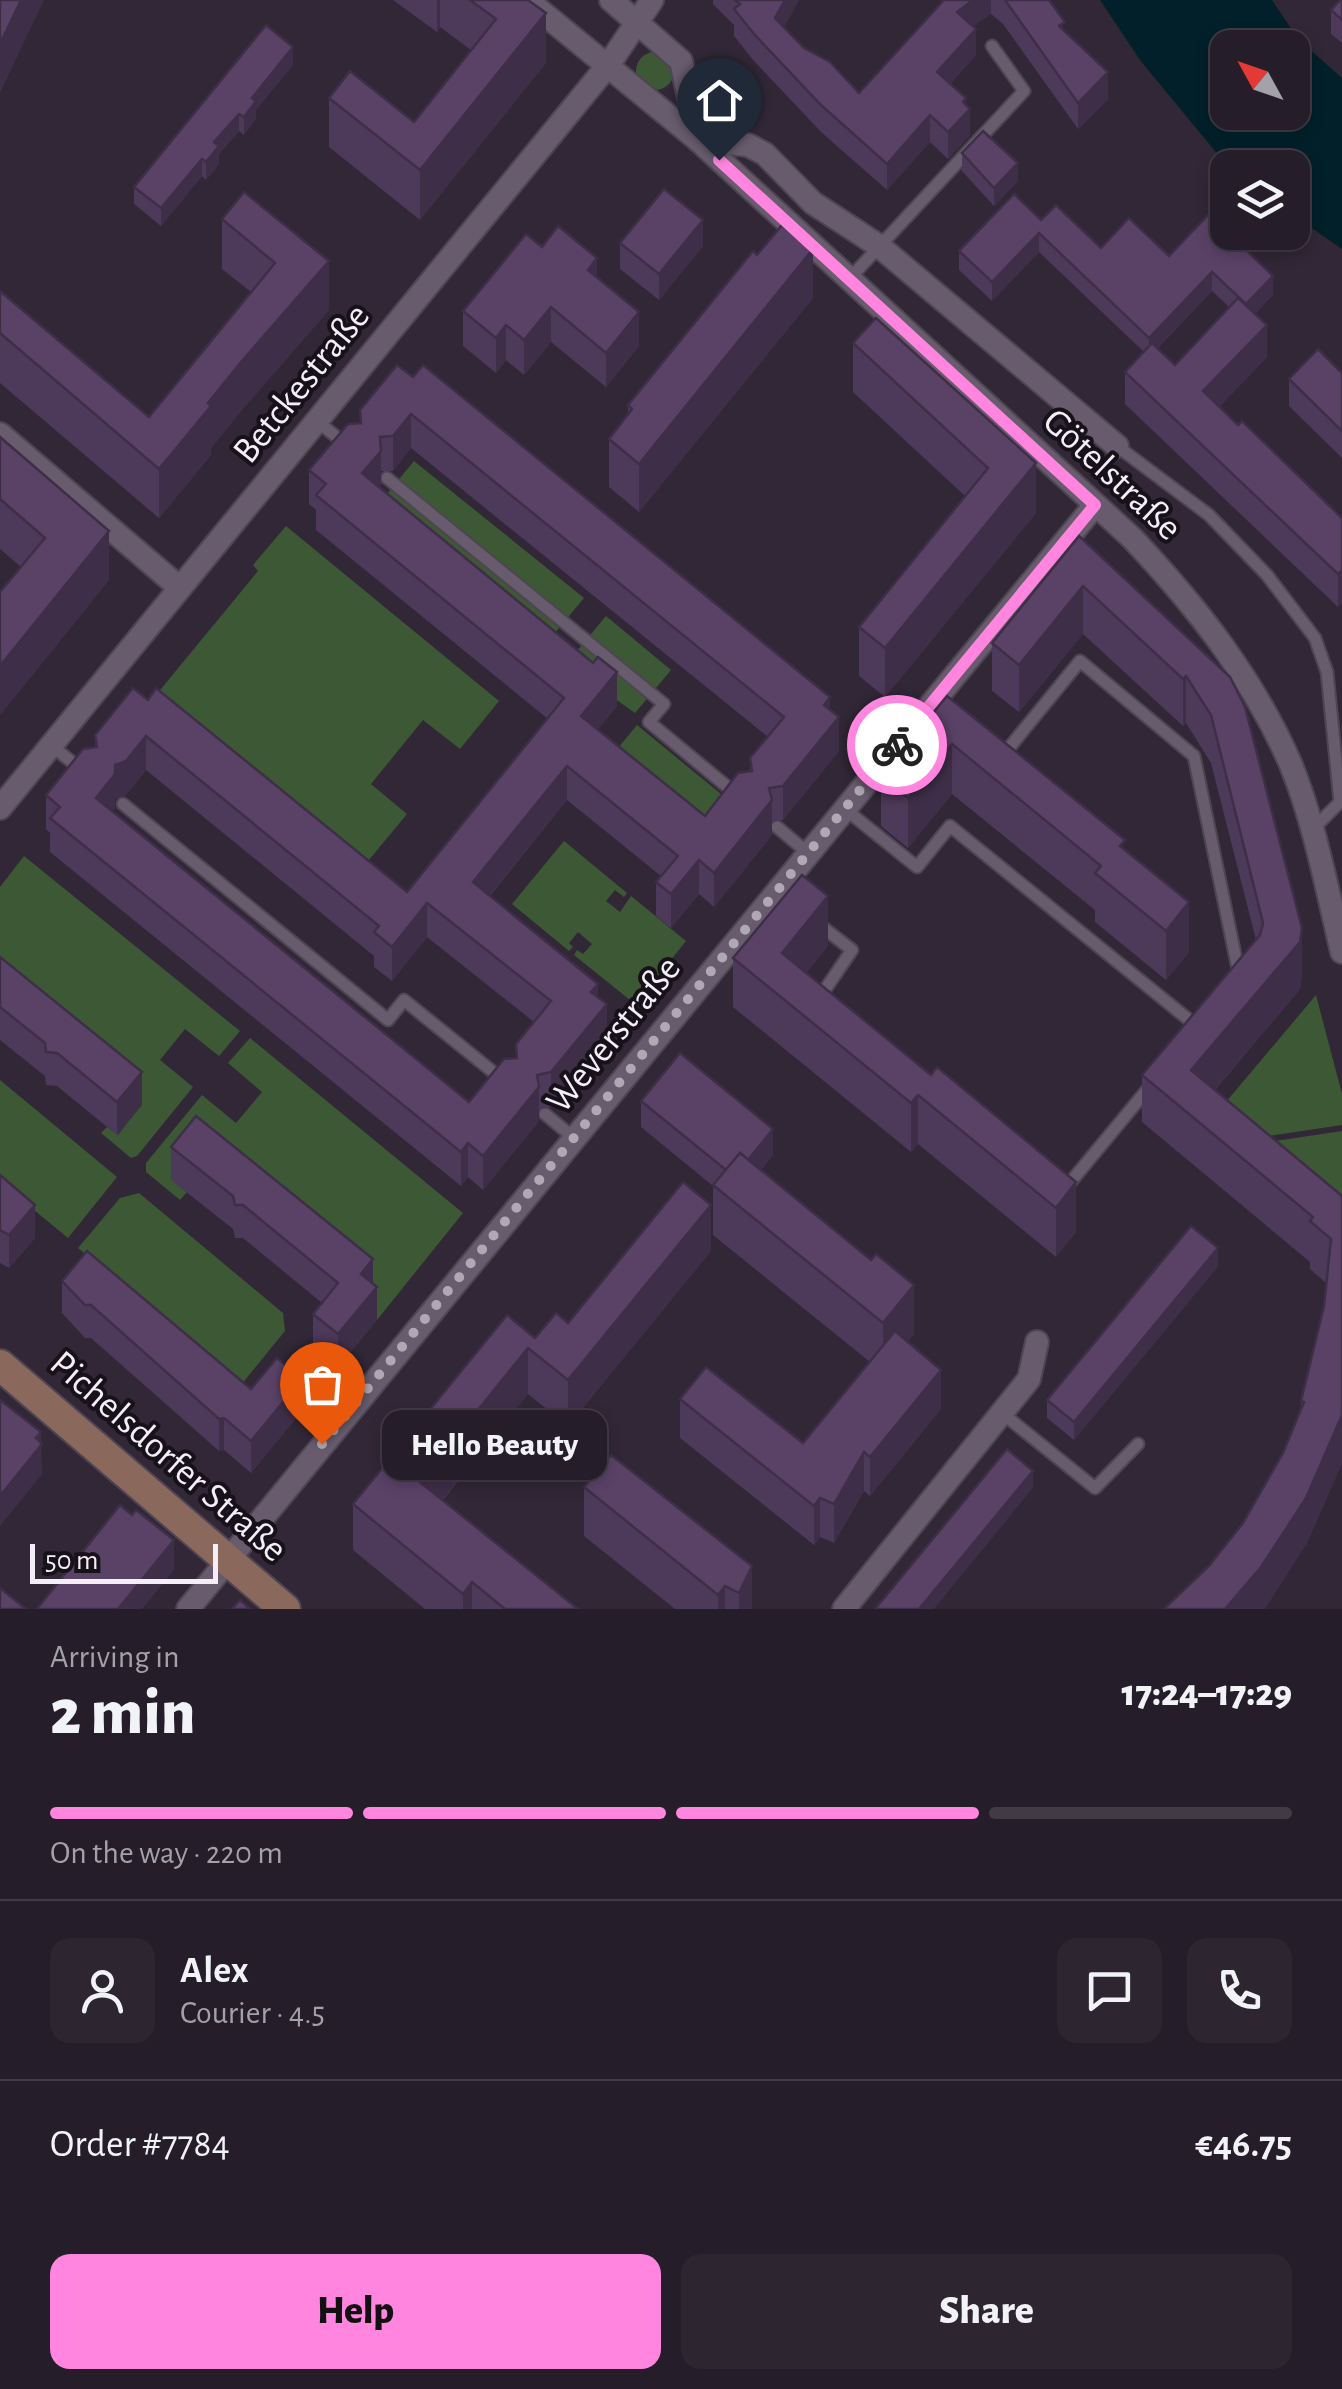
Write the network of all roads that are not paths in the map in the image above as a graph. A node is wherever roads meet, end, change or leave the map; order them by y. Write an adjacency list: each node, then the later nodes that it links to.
1 (527, 0): 6 (street, Götelstraße)
2 (611, 0): 4 (street)
3 (652, 0): 4 (street, Betckestraße)
4 (640, 22): 6 (street, Betckestraße); 7 (street)
5 (992, 46): 8 (lane)
6 (609, 64): 7 (street, Götelstraße); 10 (street, Betckestraße)
7 (698, 140): 8 (street); 9 (street, Götelstraße)
8 (879, 246): 9 (lane); 12 (street)
9 (850, 278): 15 (street, Götelstraße)
10 (317, 421): 13 (lane); 16 (street, Betckestraße)
11 (0, 434): 16 (street)
12 (1117, 446): 25 (lane)
13 (354, 451)
14 (386, 478): 20 (lane)
15 (1095, 505): 23 (street, Weverstraße); 25 (street, Götelstraße)
16 (180, 588): 17 (street, Betckestraße)
17 (52, 746): 19 (lane); 22 (street, Betckestraße)
18 (983, 754): 29 (lane)
19 (89, 776)
20 (744, 800)
21 (124, 804): 35 (lane)
22 (0, 808)
23 (845, 809): 26 (street, Weverstraße); 32 (lane)
24 (777, 828): 26 (lane)
25 (1312, 830): 28 (street, Götelstraße)
26 (808, 853): 37 (street, Weverstraße)
27 (804, 912): 30 (lane)
28 (1342, 952)
29 (1230, 991)
30 (832, 1008)
31 (1209, 1016): 32 (lane)
32 (1199, 1028): 33 (lane)
33 (1187, 1042)
34 (1164, 1070): 38 (lane)
35 (510, 1086)
36 (544, 1114): 37 (lane)
37 (574, 1138): 43 (street, Weverstraße)
38 (1044, 1183)
39 (1037, 1342): 41 (street)
40 (0, 1365): 43 (street, Pichelsdorfer Straße)
41 (1002, 1413): 42 (lane); 46 (street)
42 (1138, 1444)
43 (228, 1560): 44 (street, Weverstraße); 45 (street, Pichelsdorfer Straße)
44 (188, 1609)
45 (285, 1609)
46 (844, 1609)

